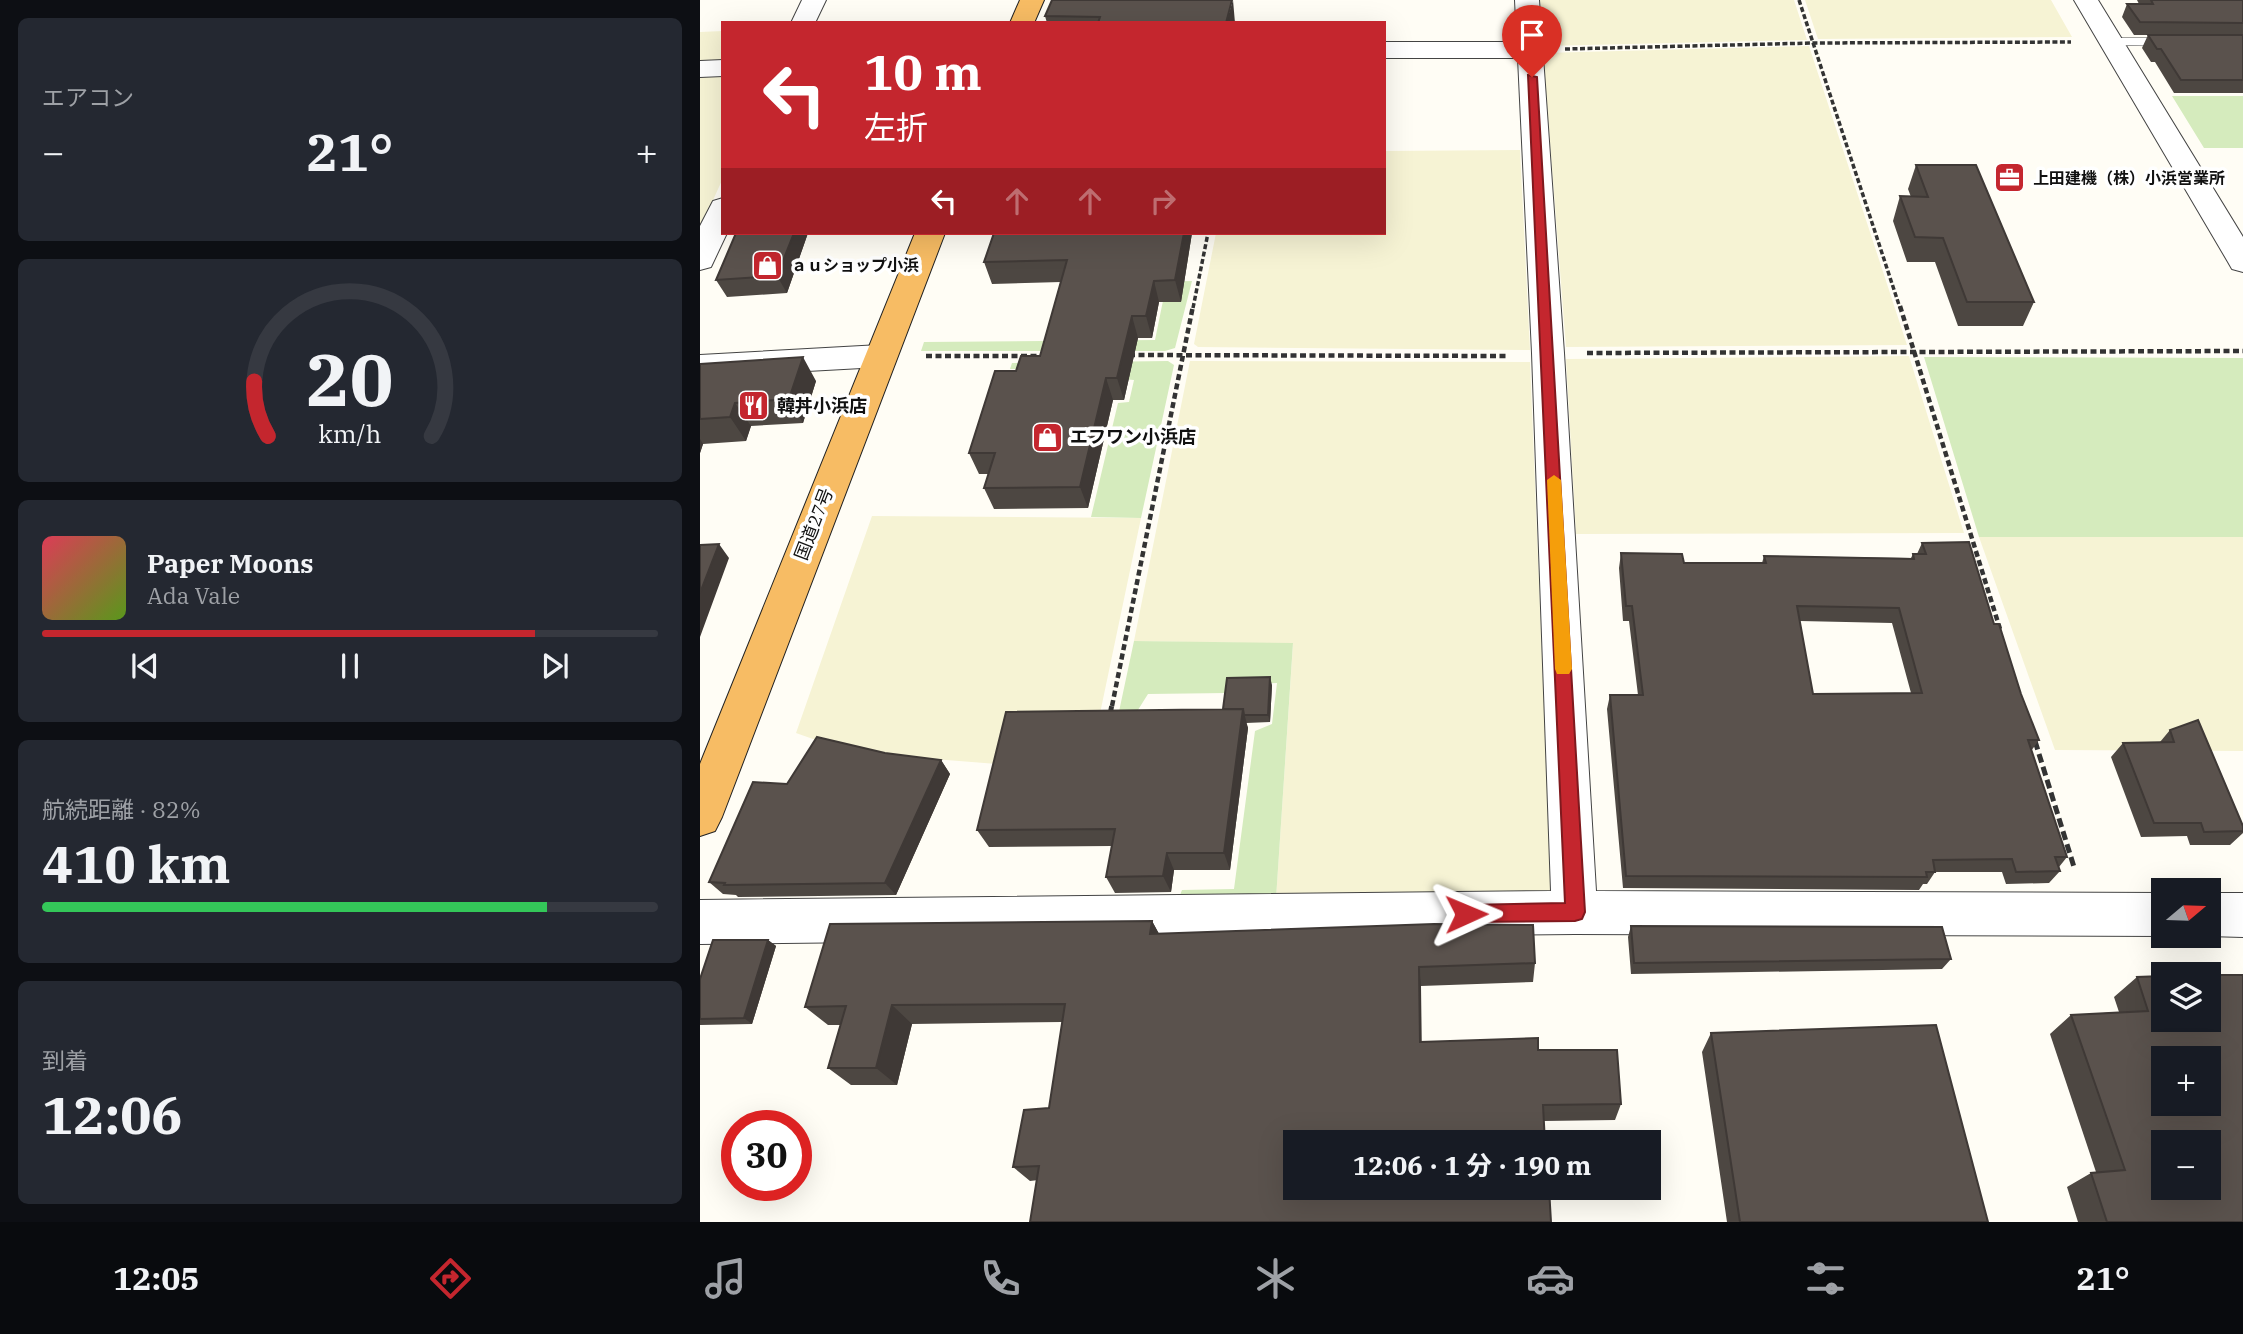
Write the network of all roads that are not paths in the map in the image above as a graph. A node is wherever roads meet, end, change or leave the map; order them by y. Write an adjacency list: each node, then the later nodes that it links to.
1 (814, 0): 5 (street)
2 (1032, 0): 6 (highway)
3 (1527, 0): 10 (street)
4 (2086, 0): 7 (street)
5 (804, 21)
6 (1023, 21)
7 (2110, 42): 8 (lane); 16 (street)
8 (2190, 42)
9 (1386, 50): 10 (street)
10 (1530, 50): 20 (street)
11 (721, 68): 12 (street)
12 (700, 69)
13 (721, 212): 15 (street)
14 (929, 235): 17 (highway, 国道27号)
15 (700, 260)
16 (2243, 262)
17 (880, 356): 18 (street); 19 (highway, 国道27号)
18 (700, 366)
19 (702, 809)
20 (1575, 912): 21 (street); 24 (street)
21 (2151, 915)
22 (2221, 915): 23 (street)
23 (2243, 915)
24 (700, 922)

